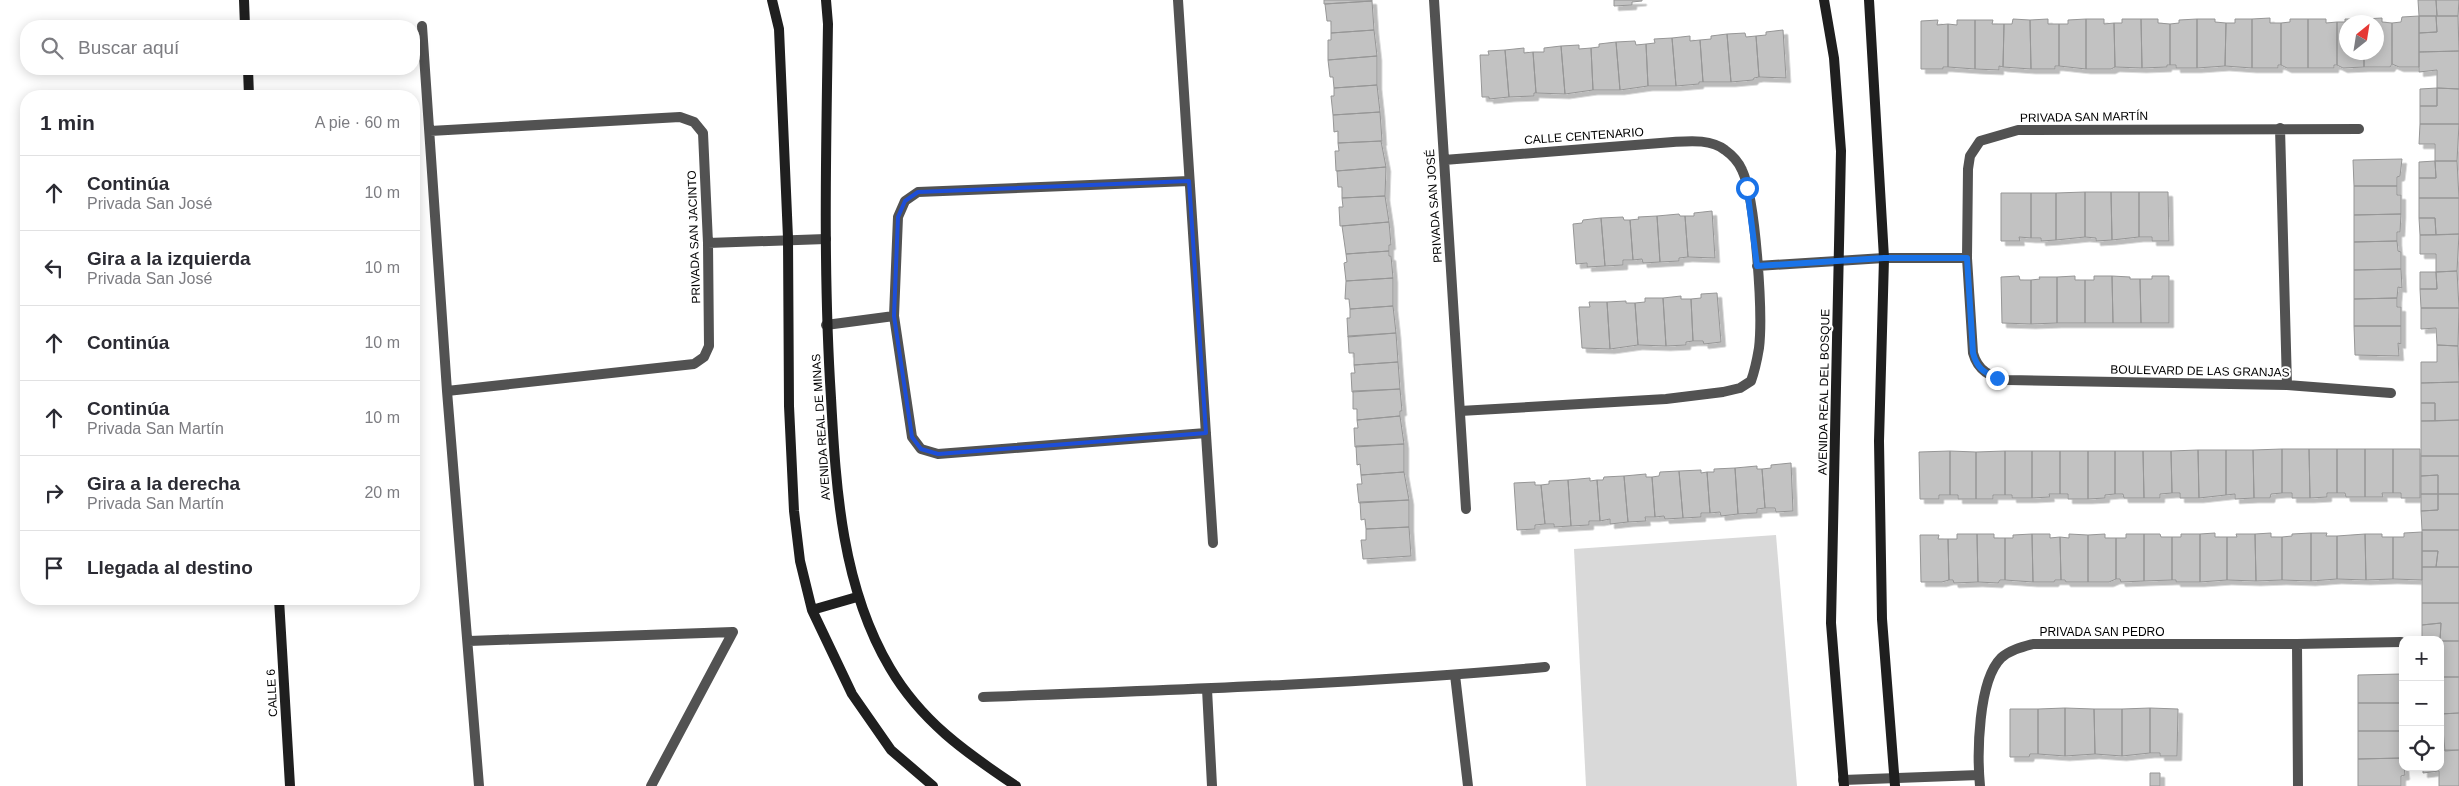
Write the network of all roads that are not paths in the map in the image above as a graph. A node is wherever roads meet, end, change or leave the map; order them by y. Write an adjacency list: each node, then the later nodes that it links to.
1 (244, 0): 8 (street)
2 (772, 0): 17 (street)
3 (826, 0): 18 (street, AVENIDA REAL DE MINAS)
4 (1178, 0): 16 (street)
5 (1434, 0): 15 (street, PRIVADA SAN JOSÉ)
6 (1824, 0): 22 (street, AVENIDA REAL DEL BOSQUE)
7 (1869, 0): 20 (street)
8 (245, 20)
9 (422, 26): 14 (street)
10 (248, 75): 11 (street)
11 (249, 90)
12 (2280, 128): 13 (street, PRIVADA SAN MARTÍN); 21 (street, PRIVADA SAN MARTÍN); 27 (street)
13 (2359, 129)
14 (430, 131): 19 (street, PRIVADA SAN JACINTO); 28 (street)
15 (1444, 160): 23 (street, CALLE CENTENARIO); 30 (street, PRIVADA SAN JOSÉ)
16 (1189, 181): 24 (street); 31 (street)
17 (788, 238): 18 (street); 19 (street); 36 (street)
18 (826, 239): 25 (street, AVENIDA REAL DE MINAS)
19 (708, 243): 28 (street, PRIVADA SAN JACINTO)
20 (1884, 258): 21 (street); 22 (street); 45 (street)
21 (1967, 258): 26 (street, PRIVADA SAN MARTÍN)
22 (1840, 261): 23 (street); 46 (street, AVENIDA REAL DEL BOSQUE)
23 (1757, 266): 30 (street)
24 (894, 316): 25 (street); 31 (street)
25 (826, 325): 34 (street, AVENIDA REAL DE MINAS)
26 (2008, 380): 27 (street, BOULEVARD DE LAS GRANJAS)
27 (2287, 385): 29 (street, BOULEVARD DE LAS GRANJAS)
28 (447, 391): 37 (street)
29 (2391, 393)
30 (1460, 411): 32 (street, PRIVADA SAN JOSÉ)
31 (1206, 433): 33 (street)
32 (1466, 509)
33 (1213, 543)
34 (857, 597): 36 (street); 51 (street, AVENIDA REAL DE MINAS)
35 (279, 605): 47 (street, CALLE 6)
36 (812, 610): 50 (street)
37 (469, 641): 48 (street); 49 (street)
38 (2399, 642): 39 (street, PRIVADA SAN PEDRO)
39 (2297, 644): 44 (street, PRIVADA SAN PEDRO); 55 (street)
40 (1545, 668): 41 (street)
41 (1455, 675): 42 (street); 53 (street)
42 (1207, 689): 43 (street); 52 (street)
43 (983, 697)
44 (1979, 775): 45 (street); 54 (street, PRIVADA SAN PEDRO)
45 (1894, 781): 46 (street)
46 (1843, 783)
47 (290, 786)
48 (479, 786)
49 (651, 786)
50 (933, 786)
51 (1016, 786)
52 (1212, 786)
53 (1468, 786)
54 (1980, 786)
55 (2298, 786)

